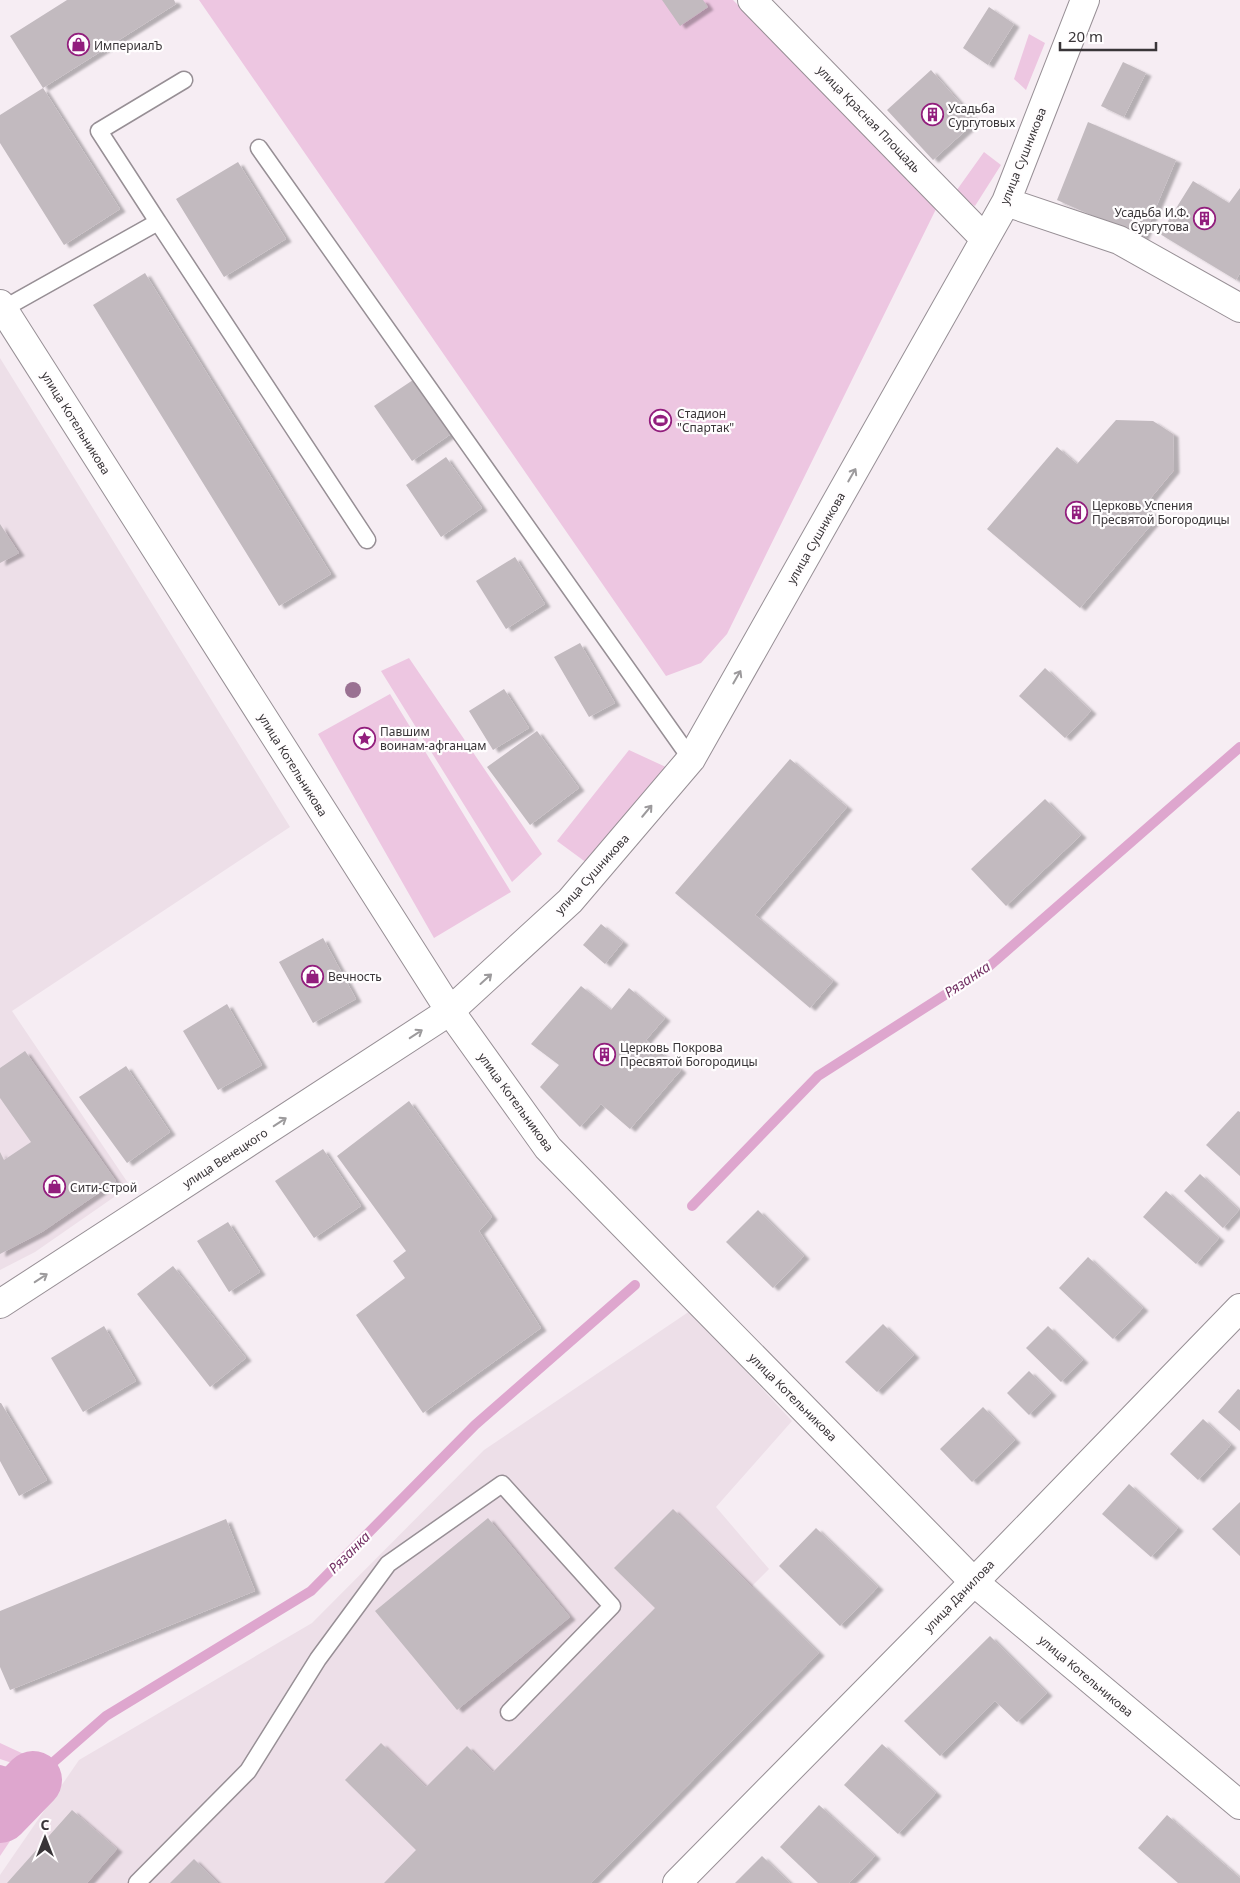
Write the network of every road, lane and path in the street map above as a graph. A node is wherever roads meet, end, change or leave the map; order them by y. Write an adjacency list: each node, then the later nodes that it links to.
1 (752, 0): 7 (street, улица Красная Площадь)
2 (1085, 0): 5 (street, улица Сушникова)
3 (184, 80): 6 (lane)
4 (259, 148): 11 (lane)
5 (1006, 202): 7 (street, улица Сушникова); 9 (street)
6 (158, 222): 8 (lane); 10 (lane)
7 (985, 239): 11 (street, улица Сушникова, one-way to 7)
8 (2, 307): 12 (street, улица Котельникова)
9 (1240, 308)
10 (366, 540)
11 (691, 759): 12 (street, улица Сушникова, one-way to 11)
12 (450, 1011): 13 (street, улица Венецкого, one-way to 12); 15 (street, улица Котельникова)
13 (0, 1304)
14 (1240, 1308): 15 (street, улица Данилова)
15 (974, 1582): 17 (street, улица Котельникова); 19 (street, улица Данилова)
16 (509, 1712): 18 (lane)
17 (1240, 1805)
18 (138, 1883)
19 (677, 1883)

